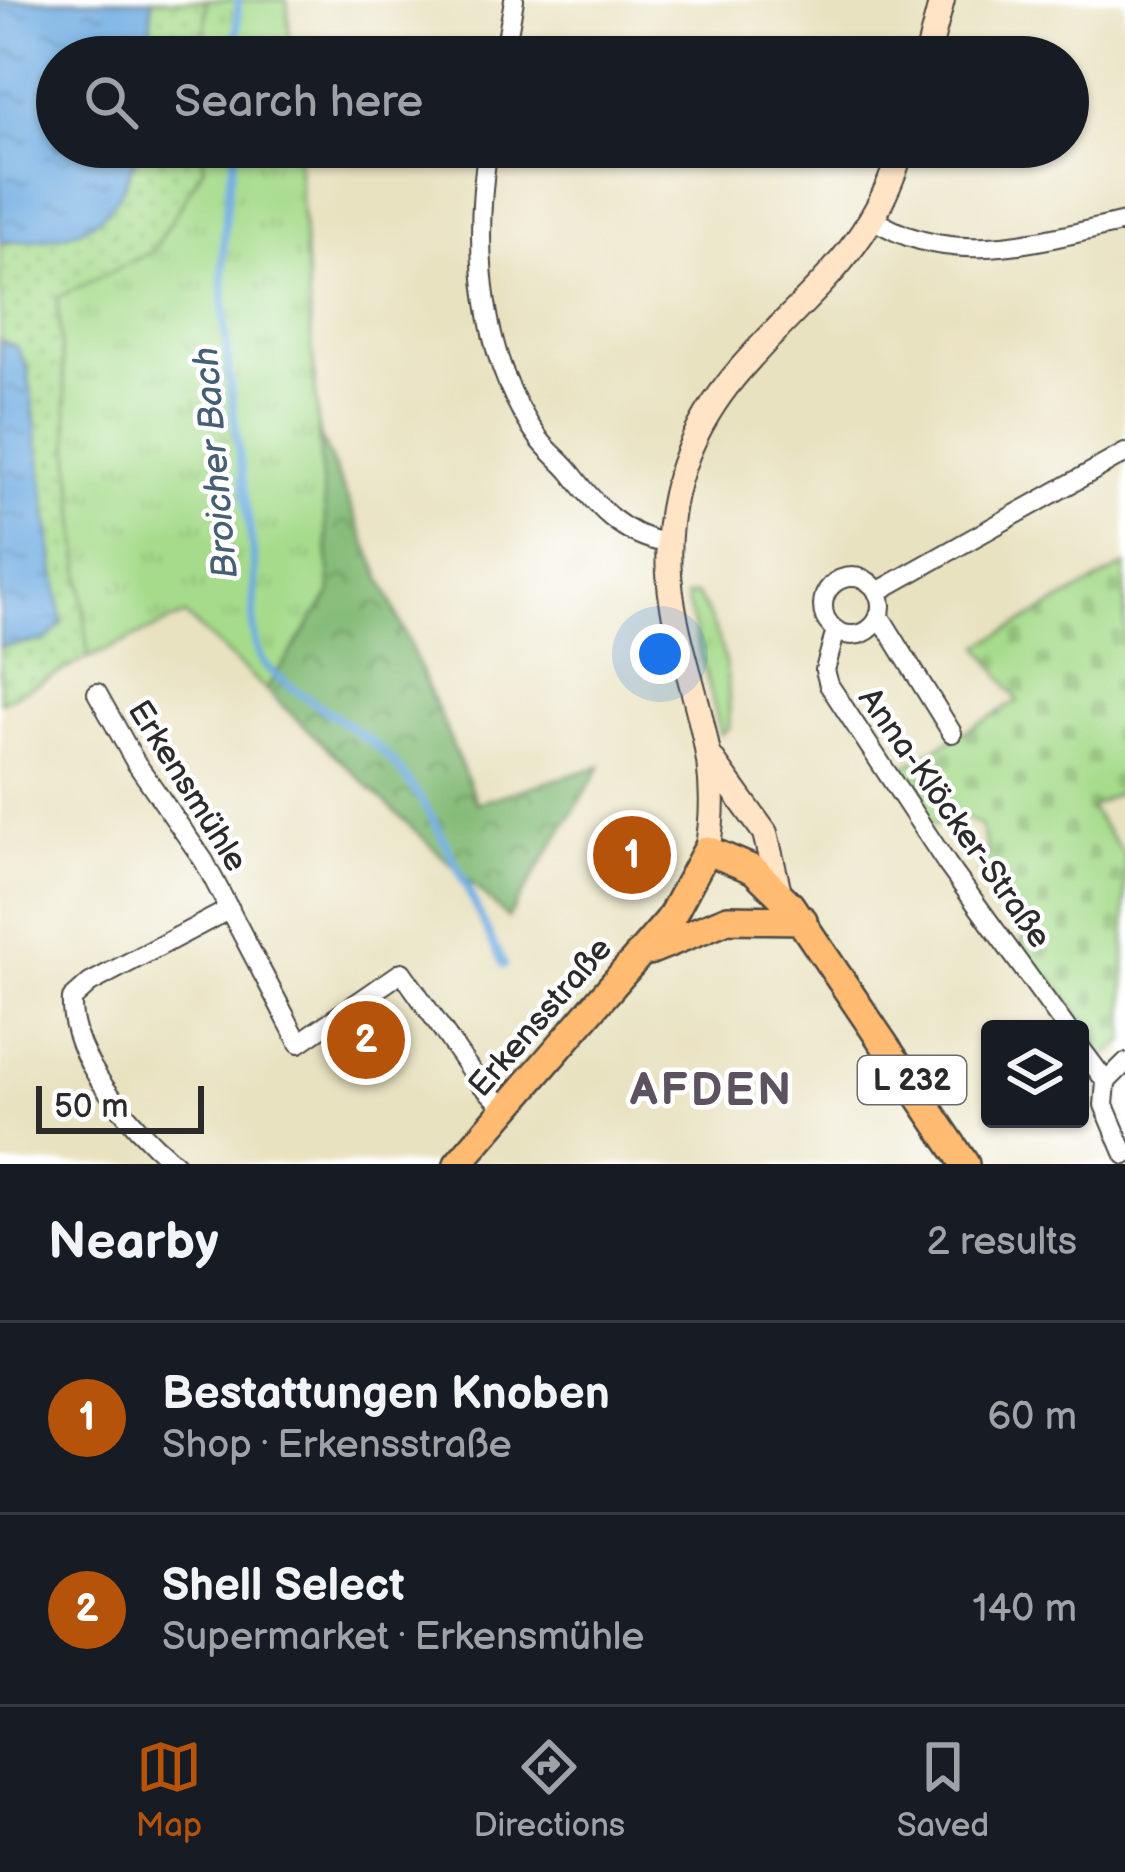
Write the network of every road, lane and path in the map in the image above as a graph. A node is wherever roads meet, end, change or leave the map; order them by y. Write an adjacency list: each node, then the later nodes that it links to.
1 (514, 0): 3 (street)
2 (942, 0): 4 (main road)
3 (508, 36)
4 (933, 36)
5 (487, 168): 10 (street)
6 (894, 168): 7 (main road)
7 (873, 219): 8 (street); 10 (main road)
8 (1125, 222)
9 (1125, 453): 11 (street, Anna-Klöcker-Straße)
10 (665, 543): 16 (main road)
11 (877, 592): 12 (street, Anna-Klöcker-Straße); 13 (street, Anna-Klöcker-Straße)
12 (879, 615): 13 (street); 15 (street, Anna-Klöcker-Straße)
13 (836, 630): 22 (street, Anna-Klöcker-Straße)
14 (98, 693): 19 (street, Erkensmühle)
15 (952, 733)
16 (707, 752): 17 (main road); 18 (main road)
17 (707, 850): 18 (main road, L 232); 21 (main road, Erkensstraße)
18 (779, 892): 20 (main road, L 232)
19 (230, 909): 26 (street, Erkensmühle); 28 (street, Erkensmühle)
20 (802, 920): 21 (main road); 30 (main road, L 232)
21 (640, 956): 26 (main road, Erkensstraße)
22 (1060, 1020)
23 (1089, 1059): 25 (street)
24 (1125, 1063): 25 (street)
25 (1106, 1082): 27 (street)
26 (506, 1108): 29 (main road, Erkensstraße)
27 (1125, 1155)
28 (175, 1164)
29 (458, 1164)
30 (965, 1164)

